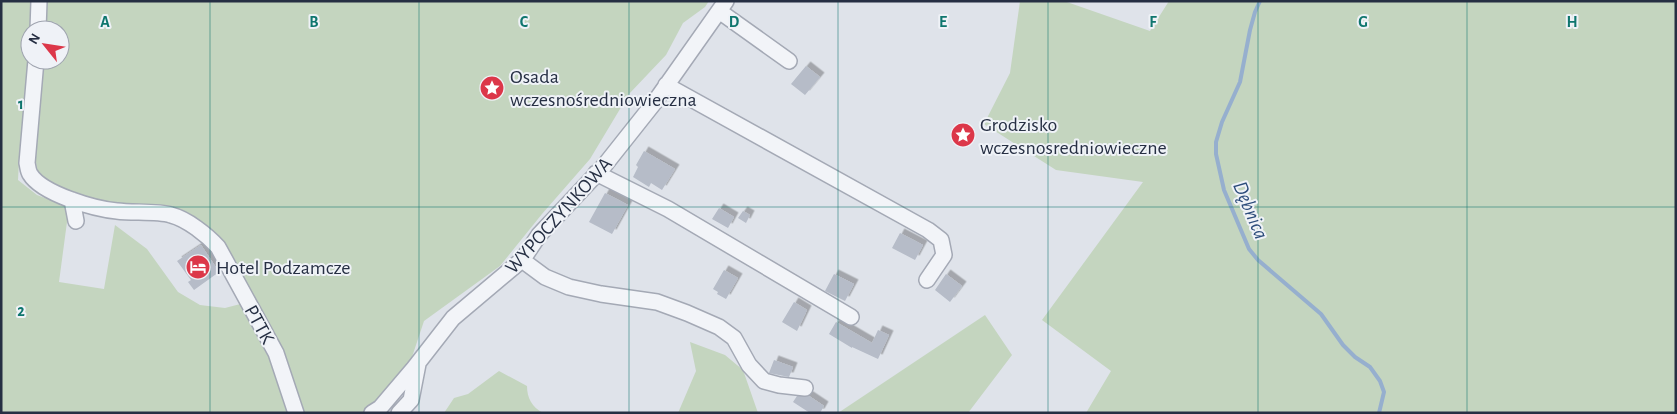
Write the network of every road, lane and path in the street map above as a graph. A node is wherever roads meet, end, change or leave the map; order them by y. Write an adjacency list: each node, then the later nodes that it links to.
1 (39, 1): 3 (street)
2 (722, 6): 4 (street); 6 (street, WYPOCZYNKOWA)
3 (38, 20)
4 (789, 61)
5 (35, 70): 8 (street, PTTK)
6 (666, 85): 7 (street, WYPOCZYNKOWA); 11 (street)
7 (596, 173): 10 (street, WYPOCZYNKOWA); 12 (street)
8 (72, 200): 9 (street); 15 (street, PTTK)
9 (76, 221)
10 (522, 260): 13 (street, WYPOCZYNKOWA); 14 (street)
11 (927, 280)
12 (852, 317)
13 (418, 362): 16 (street, WYPOCZYNKOWA); 17 (street)
14 (805, 388)
15 (296, 413)
16 (372, 413)
17 (399, 413)

